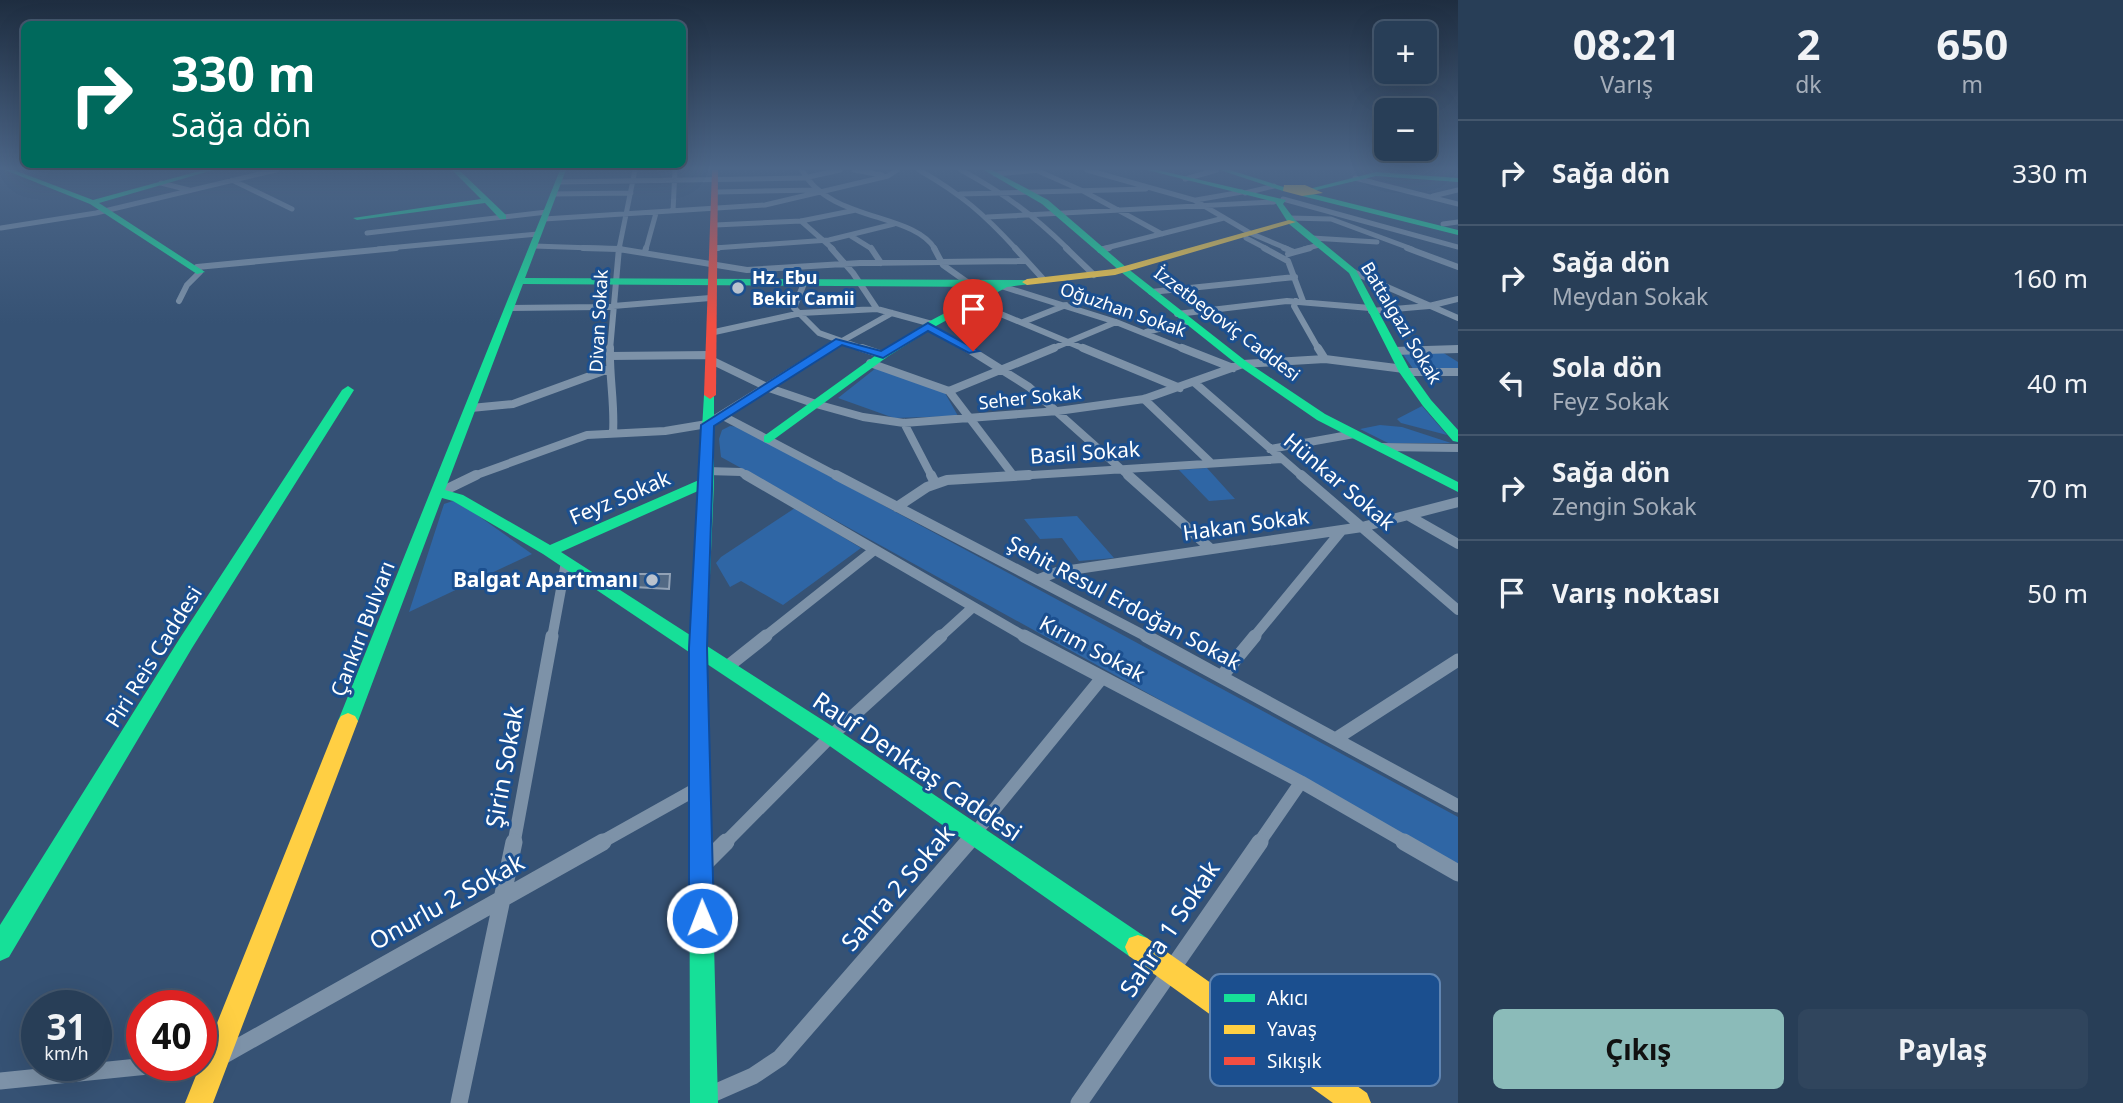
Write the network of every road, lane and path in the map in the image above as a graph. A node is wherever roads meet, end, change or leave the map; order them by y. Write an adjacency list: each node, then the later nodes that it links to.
1 (42, 221): 27 (street)
2 (124, 221): 52 (street)
3 (359, 221): 30 (street)
4 (465, 221): 30 (street)
5 (518, 221): 28 (street)
6 (543, 221): 28 (street, Çankırı Bulvarı)
7 (584, 221): 28 (street)
8 (625, 221): 42 (street, Divan Sokak)
9 (654, 221): 44 (street)
10 (714, 221): 35 (street)
11 (887, 221): 25 (street)
12 (992, 221): 47 (street)
13 (1040, 221): 56 (street)
14 (1068, 221): 43 (street, İzzetbegoviç Caddesi)
15 (1138, 221): 31 (street)
16 (1211, 221): 31 (street)
17 (1229, 221): 32 (street)
18 (1285, 221): 32 (street)
19 (1292, 221): 36 (street, Battalgazi Sokak)
20 (1327, 221): 37 (street)
21 (1337, 221): 39 (street)
22 (1377, 221): 38 (street)
23 (1427, 221): 26 (street)
24 (801, 222): 29 (street); 35 (street)
25 (894, 224): 33 (street); 49 (street)
26 (1454, 227)
27 (1, 228)
28 (541, 228): 41 (street); 42 (street); 61 (street, Çankırı Bulvarı)
29 (810, 228): 34 (street); 35 (street)
30 (366, 233): 41 (street)
31 (1162, 234): 43 (street)
32 (1245, 234): 45 (street); 46 (street); 53 (street)
33 (851, 236): 34 (street); 48 (street)
34 (822, 241): 35 (street); 50 (street)
35 (714, 242): 44 (street); 50 (street); 59 (street)
36 (1315, 242): 37 (street); 45 (street); 54 (street, Battalgazi Sokak)
37 (1377, 242): 55 (street)
38 (1442, 242): 39 (street); 40 (street)
39 (1394, 243): 51 (street)
40 (1458, 247)
41 (377, 248): 52 (street)
42 (619, 248): 44 (street); 58 (street, Divan Sokak)
43 (1100, 250): 53 (street, İzzetbegoviç Caddesi)
44 (645, 252)
45 (1294, 252): 46 (street)
46 (1281, 256): 57 (street)
47 (1026, 261): 49 (street); 60 (street)
48 (881, 263): 49 (street); 50 (street)
49 (942, 263): 64 (street)
50 (845, 264): 63 (street)
51 (1458, 267)
52 (199, 270): 69 (street)
53 (1124, 270): 56 (street); 66 (street, İzzetbegoviç Caddesi)
54 (1353, 272): 73 (street); 77 (street, Battalgazi Sokak)
55 (1458, 274)
56 (1094, 275): 60 (street)
57 (1295, 277): 66 (street); 70 (street)
58 (616, 280): 59 (street); 61 (street); 74 (street, Divan Sokak)
59 (711, 280): 62 (street); 67 (street)
60 (1044, 280): 65 (street)
61 (520, 281): 75 (street, Çankırı Bulvarı)
62 (805, 281): 63 (street); 78 (street)
63 (862, 281): 64 (street); 76 (street)
64 (967, 282): 65 (street)
65 (1004, 285): 71 (street); 72 (street, Oğuzhan Sokak)
66 (1151, 292): 80 (street, İzzetbegoviç Caddesi)
67 (710, 298): 74 (street); 85 (street)
68 (1458, 299): 73 (street)
69 (178, 301)
70 (1300, 301): 77 (street); 80 (street); 94 (street)
71 (972, 302): 82 (street); 84 (street)
72 (1066, 305): 82 (street); 83 (street, Oğuzhan Sokak)
73 (1429, 306): 77 (street); 81 (street)
74 (612, 307): 75 (street); 91 (street, Divan Sokak)
75 (509, 308): 107 (street, Çankırı Bulvarı)
76 (877, 309): 78 (street); 79 (street)
77 (1371, 309): 90 (street, Battalgazi Sokak)
78 (802, 313): 85 (street); 87 (street)
79 (892, 313): 84 (street); 87 (street)
80 (1183, 318): 86 (street); 95 (street, İzzetbegoviç Caddesi)
81 (1458, 318)
82 (1023, 322): 88 (street)
83 (1116, 323): 86 (street, Oğuzhan Sokak); 88 (street)
84 (930, 325): 93 (street); 97 (street)
85 (710, 333): 92 (street)
86 (1145, 333): 95 (street, Oğuzhan Sokak)
87 (840, 341): 93 (street); 101 (street)
88 (1070, 341): 97 (street); 102 (street)
89 (1458, 349): 90 (street)
90 (1394, 351): 98 (street, Battalgazi Sokak)
91 (610, 356): 92 (street); 96 (street, Divan Sokak)
92 (710, 358): 101 (street, Seher Sokak); 112 (street)
93 (877, 359): 104 (street); 106 (street)
94 (1325, 359): 95 (street); 98 (street)
95 (1238, 366): 100 (street, Seher Sokak); 114 (street, İzzetbegoviç Caddesi)
96 (609, 369): 107 (street); 113 (street, Divan Sokak)
97 (1003, 369): 104 (street); 108 (street)
98 (1405, 370): 99 (street); 115 (street, Battalgazi Sokak)
99 (1458, 372)
100 (1195, 383): 102 (street, Seher Sokak); 119 (street, Hünkar Sokak)
101 (769, 388): 106 (street, Seher Sokak); 109 (street)
102 (1180, 388): 105 (street, Seher Sokak)
103 (348, 390): 155 (street, Piri Reis Caddesi)
104 (949, 391): 110 (street)
105 (1144, 400): 108 (street, Seher Sokak); 121 (street)
106 (816, 404): 111 (street, Seher Sokak); 116 (street)
107 (471, 408): 127 (street, Çankırı Bulvarı)
108 (1058, 411): 110 (street, Seher Sokak); 122 (street)
109 (723, 416): 112 (street); 116 (street, Şehit Resul Erdoğan Sokak)
110 (971, 420): 111 (street, Seher Sokak); 123 (street)
111 (904, 423): 125 (street)
112 (707, 425): 113 (street); 124 (street)
113 (613, 433): 127 (street)
114 (1354, 434): 117 (street, İzzetbegoviç Caddesi); 119 (street)
115 (1458, 438)
116 (769, 439): 129 (street, Şehit Resul Erdoğan Sokak)
117 (1380, 447): 118 (street); 126 (street, İzzetbegoviç Caddesi)
118 (1458, 448)
119 (1270, 449): 120 (street, Hünkar Sokak)
120 (1282, 459): 121 (street, Basil Sokak); 131 (street, Hünkar Sokak)
121 (1210, 462): 122 (street, Basil Sokak)
122 (1122, 469): 123 (street, Basil Sokak); 134 (street)
123 (1013, 475): 125 (street, Basil Sokak)
124 (707, 476): 135 (street, Feyz Sokak); 136 (street, Kırım Sokak); 141 (street)
125 (934, 483): 129 (street, Basil Sokak)
126 (1458, 488)
127 (439, 493): 135 (street, Rauf Denktaş Caddesi); 158 (street, Çankırı Bulvarı)
128 (1458, 502): 130 (street, Hakan Sokak)
129 (897, 507): 138 (street, Şehit Resul Erdoğan Sokak)
130 (1409, 516): 131 (street, Hakan Sokak); 133 (street)
131 (1362, 527): 132 (street, Hakan Sokak); 140 (street, Hünkar Sokak)
132 (1342, 530): 134 (street, Hakan Sokak); 144 (street)
133 (1458, 544)
134 (1211, 549): 138 (street, Hakan Sokak)
135 (549, 551): 137 (street, Rauf Denktaş Caddesi)
136 (873, 551): 139 (street, Kırım Sokak); 143 (street)
137 (566, 562): 141 (street, Rauf Denktaş Caddesi); 154 (street, Şirin Sokak)
138 (1039, 579): 144 (street, Şehit Resul Erdoğan Sokak)
139 (972, 608): 145 (street, Kırım Sokak); 146 (street)
140 (1458, 610)
141 (698, 648): 143 (street, Rauf Denktaş Caddesi); 149 (street)
142 (1458, 660): 147 (street)
143 (727, 667): 146 (street, Rauf Denktaş Caddesi)
144 (1222, 676): 147 (street, Şehit Resul Erdoğan Sokak)
145 (1101, 679): 148 (street, Kırım Sokak); 151 (street, Sahra 2 Sokak)
146 (831, 736): 151 (street, Rauf Denktaş Caddesi); 152 (street)
147 (1337, 738): 150 (street, Şehit Resul Erdoğan Sokak)
148 (1301, 782): 153 (street, Kırım Sokak); 156 (street, Sahra 1 Sokak)
149 (700, 787): 152 (street); 154 (street, Onurlu 2 Sokak)
150 (1458, 806)
151 (975, 834): 156 (street, Rauf Denktaş Caddesi); 164 (street, Sahra 2 Sokak)
152 (701, 867): 164 (street)
153 (1458, 873)
154 (504, 898): 159 (street, Onurlu 2 Sokak); 166 (street, Şirin Sokak)
155 (0, 948)
156 (1172, 970): 157 (street, Rauf Denktaş Caddesi); 167 (street, Sahra 1 Sokak)
157 (1210, 997)
158 (217, 1040)
159 (217, 1056)
160 (126, 1068): 161 (street)
161 (0, 1081)
162 (204, 1081): 165 (street, Çankırı Bulvarı)
163 (1333, 1086): 168 (street, Rauf Denktaş Caddesi)
164 (704, 1100)
165 (199, 1103)
166 (459, 1103)
167 (1079, 1103)
168 (1357, 1103)

